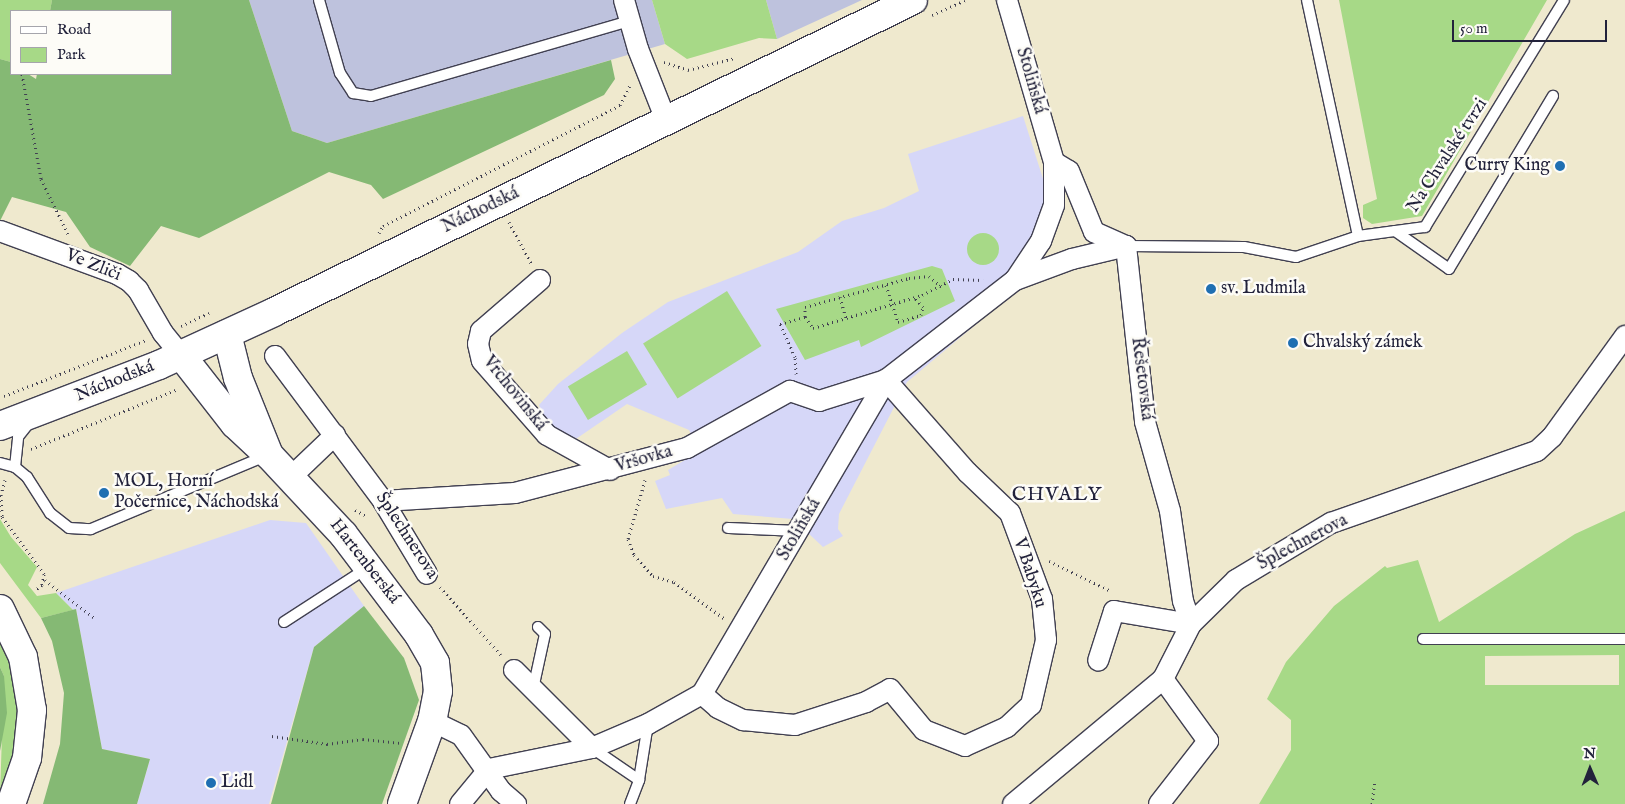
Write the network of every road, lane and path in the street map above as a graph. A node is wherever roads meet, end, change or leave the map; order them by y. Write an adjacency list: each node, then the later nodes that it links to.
1 (319, 0): 7 (lane)
2 (624, 0): 7 (street)
3 (913, 0): 13 (main road, Náchodská)
4 (1007, 0): 14 (street, Stoliňská)
5 (1307, 0): 19 (lane)
6 (1564, 0): 17 (lane, Na Chvalské tvrzi)
7 (629, 21): 8 (street)
8 (638, 49): 9 (path); 13 (street)
9 (742, 56)
10 (22, 75): 18 (path)
11 (630, 81): 20 (path)
12 (1553, 96): 17 (lane)
13 (666, 120): 31 (main road, Náchodská)
14 (1054, 162): 21 (street); 23 (street, Stoliňská)
15 (507, 220): 22 (path)
16 (0, 231): 34 (street, Ve Zliči)
17 (1395, 231): 19 (lane, Na Chvalské tvrzi)
18 (70, 236)
19 (1358, 236): 21 (lane, Na Chvalské tvrzi)
20 (370, 239)
21 (1126, 246): 23 (street); 61 (street, Řešetovská)
22 (540, 280): 47 (street, Vrchovinská)
23 (1015, 280): 25 (path); 36 (street, Stoliňská)
24 (886, 285): 25 (path); 26 (path); 28 (path)
25 (941, 286): 27 (path)
26 (840, 297): 29 (path); 30 (path)
27 (914, 298): 28 (path); 28 (path)
28 (891, 304): 30 (path)
29 (805, 317): 30 (path); 38 (path)
30 (846, 318)
31 (227, 334): 34 (main road, Náchodská); 43 (main road, Hartenberská)
32 (1625, 336): 61 (street, Šplechnerova)
33 (151, 338): 39 (path)
34 (181, 355): 40 (main road, Náchodská); 43 (main road)
35 (275, 356): 42 (street, Šplechnerova)
36 (886, 380): 38 (street); 51 (street, Stoliňská); 52 (street, V Babyku)
37 (177, 389): 46 (path)
38 (790, 390): 44 (street, Vršovka)
39 (2, 408): 40 (main road)
40 (44, 410): 41 (main road); 46 (lane)
41 (0, 426)
42 (334, 436): 48 (street); 49 (street, Šplechnerova)
43 (269, 455): 46 (lane); 48 (main road, Hartenberská)
44 (652, 458): 47 (street, Vršovka); 63 (path)
45 (0, 463): 46 (lane)
46 (15, 467): 55 (path)
47 (610, 470): 49 (street, Vršovka)
48 (291, 477): 53 (main road, Hartenberská)
49 (384, 501): 54 (street, Šplechnerova)
50 (728, 528): 51 (lane)
51 (799, 531): 63 (street, Stoliňská)
52 (1020, 547): 57 (path); 70 (street, V Babyku)
53 (368, 567): 60 (lane); 71 (main road, Hartenberská)
54 (428, 574): 67 (path, Šplechnerova)
55 (45, 580): 56 (path); 59 (path)
56 (35, 590)
57 (1108, 590)
58 (0, 609): 79 (main road)
59 (96, 619)
60 (284, 622)
61 (1190, 624): 66 (street); 68 (street, Šplechnerova)
62 (538, 627): 69 (lane)
63 (742, 631): 70 (street, Stoliňská)
64 (1423, 639): 65 (lane)
65 (1625, 640)
66 (1098, 661)
67 (514, 670): 69 (street)
68 (1163, 679): 84 (street, Šplechnerova); 85 (street)
69 (533, 689): 75 (street)
70 (702, 694): 72 (street, Stoliňská)
71 (432, 721): 74 (main road, Hartenberská); 76 (street)
72 (648, 724): 75 (street, Stoliňská); 77 (lane)
73 (272, 736): 74 (path)
74 (424, 746): 80 (main road, Hartenberská)
75 (592, 748): 76 (street, Stoliňská); 77 (lane)
76 (489, 769): 81 (street); 82 (street)
77 (639, 780): 83 (lane)
78 (1375, 780): 86 (path)
79 (11, 804)
80 (402, 804)
81 (460, 804)
82 (516, 804)
83 (630, 804)
84 (1013, 804)
85 (1159, 804)
86 (1372, 804)

